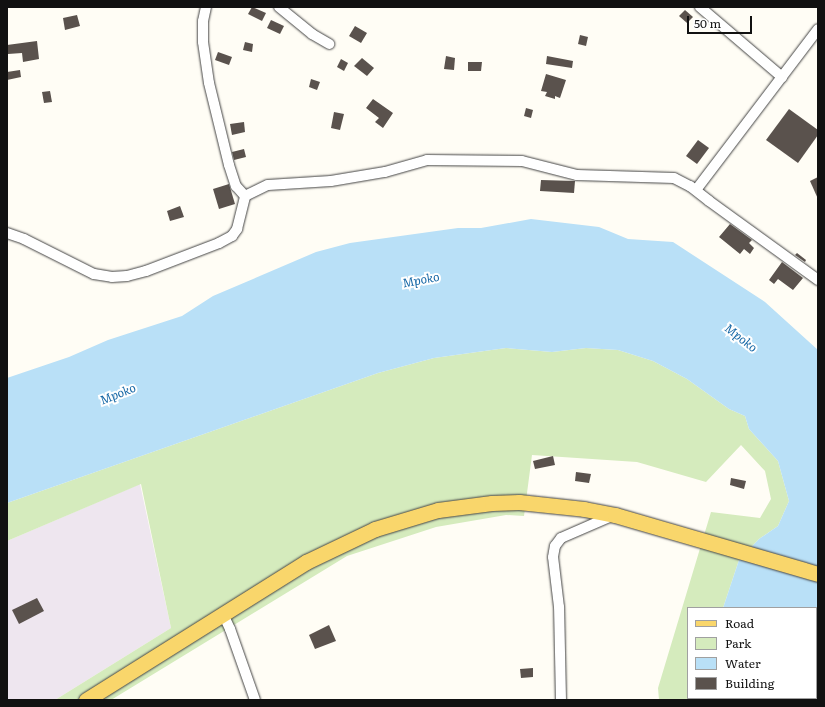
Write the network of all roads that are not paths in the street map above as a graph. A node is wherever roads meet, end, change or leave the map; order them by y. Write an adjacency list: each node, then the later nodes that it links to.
1 (206, 7): 8 (street)
2 (279, 7): 5 (street)
3 (700, 7): 6 (street)
4 (818, 29): 6 (street)
5 (328, 44)
6 (782, 77): 7 (street)
7 (696, 190): 8 (street); 10 (street)
8 (245, 196): 9 (street)
9 (7, 233)
10 (818, 280)
11 (615, 515): 12 (main road); 13 (main road); 16 (street)
12 (818, 574)
13 (223, 614): 14 (main road); 15 (street)
14 (86, 700)
15 (255, 700)
16 (561, 700)

